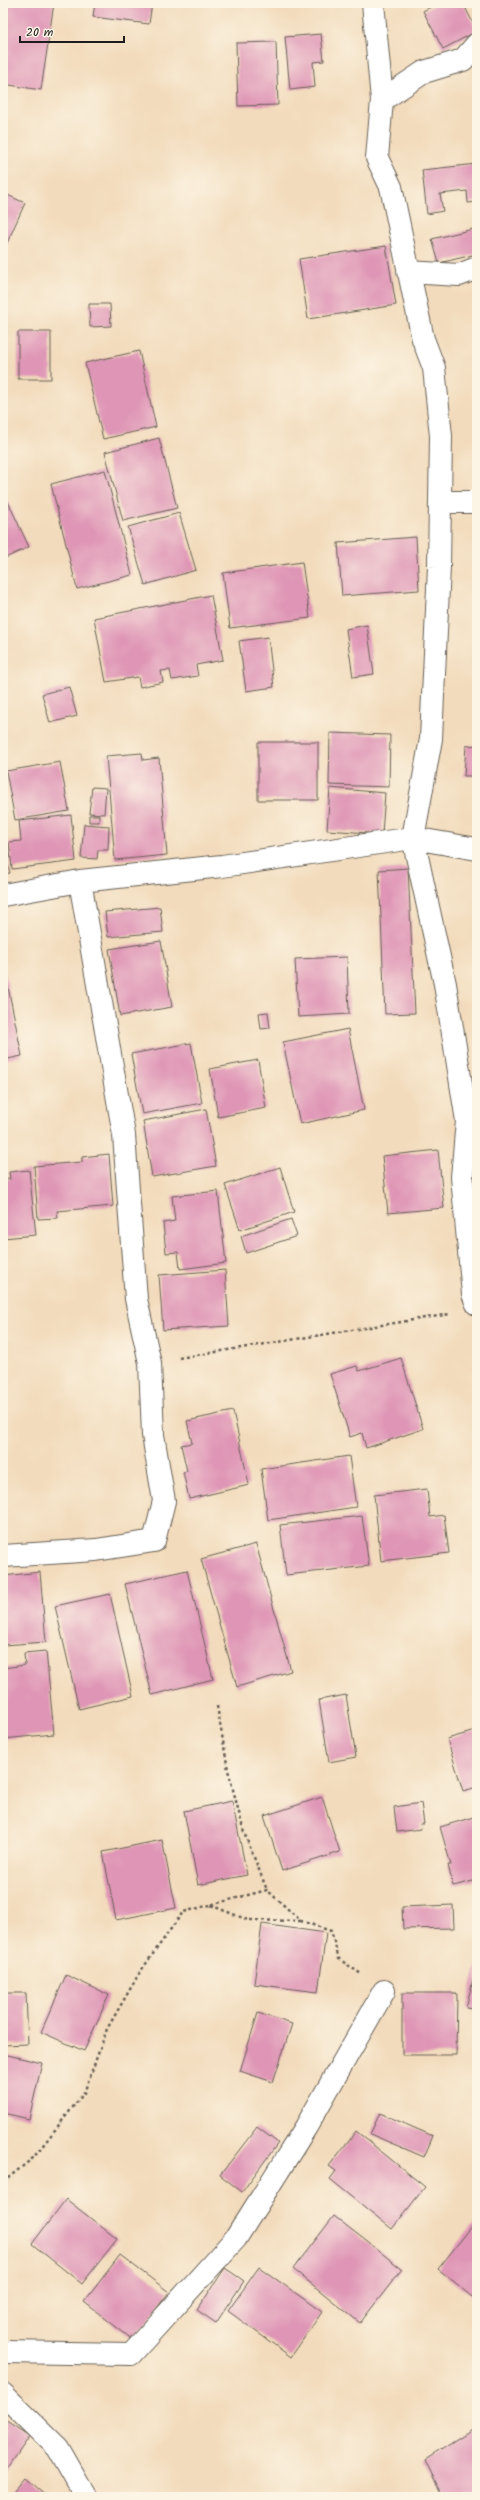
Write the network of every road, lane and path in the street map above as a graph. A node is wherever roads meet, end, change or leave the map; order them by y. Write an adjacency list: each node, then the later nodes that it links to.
1 (373, 3): 3 (street)
2 (477, 44): 3 (street)
3 (382, 100): 5 (street)
4 (477, 268): 5 (street)
5 (408, 272): 6 (street)
6 (440, 502): 7 (street); 8 (street)
7 (477, 502)
8 (413, 838): 9 (street); 10 (street); 12 (street)
9 (477, 849)
10 (80, 881): 11 (street); 14 (street)
11 (3, 895)
12 (477, 1304)
13 (451, 1314): 14 (path)
14 (150, 1363): 15 (street)
15 (3, 1556)
16 (217, 1706): 17 (path)
17 (267, 1890): 18 (path); 19 (path)
18 (210, 1905): 19 (path); 21 (path)
19 (301, 1920): 20 (path)
20 (384, 1991): 22 (street)
21 (3, 2182)
22 (3, 2352)
23 (3, 2394): 24 (street)
24 (86, 2497)

